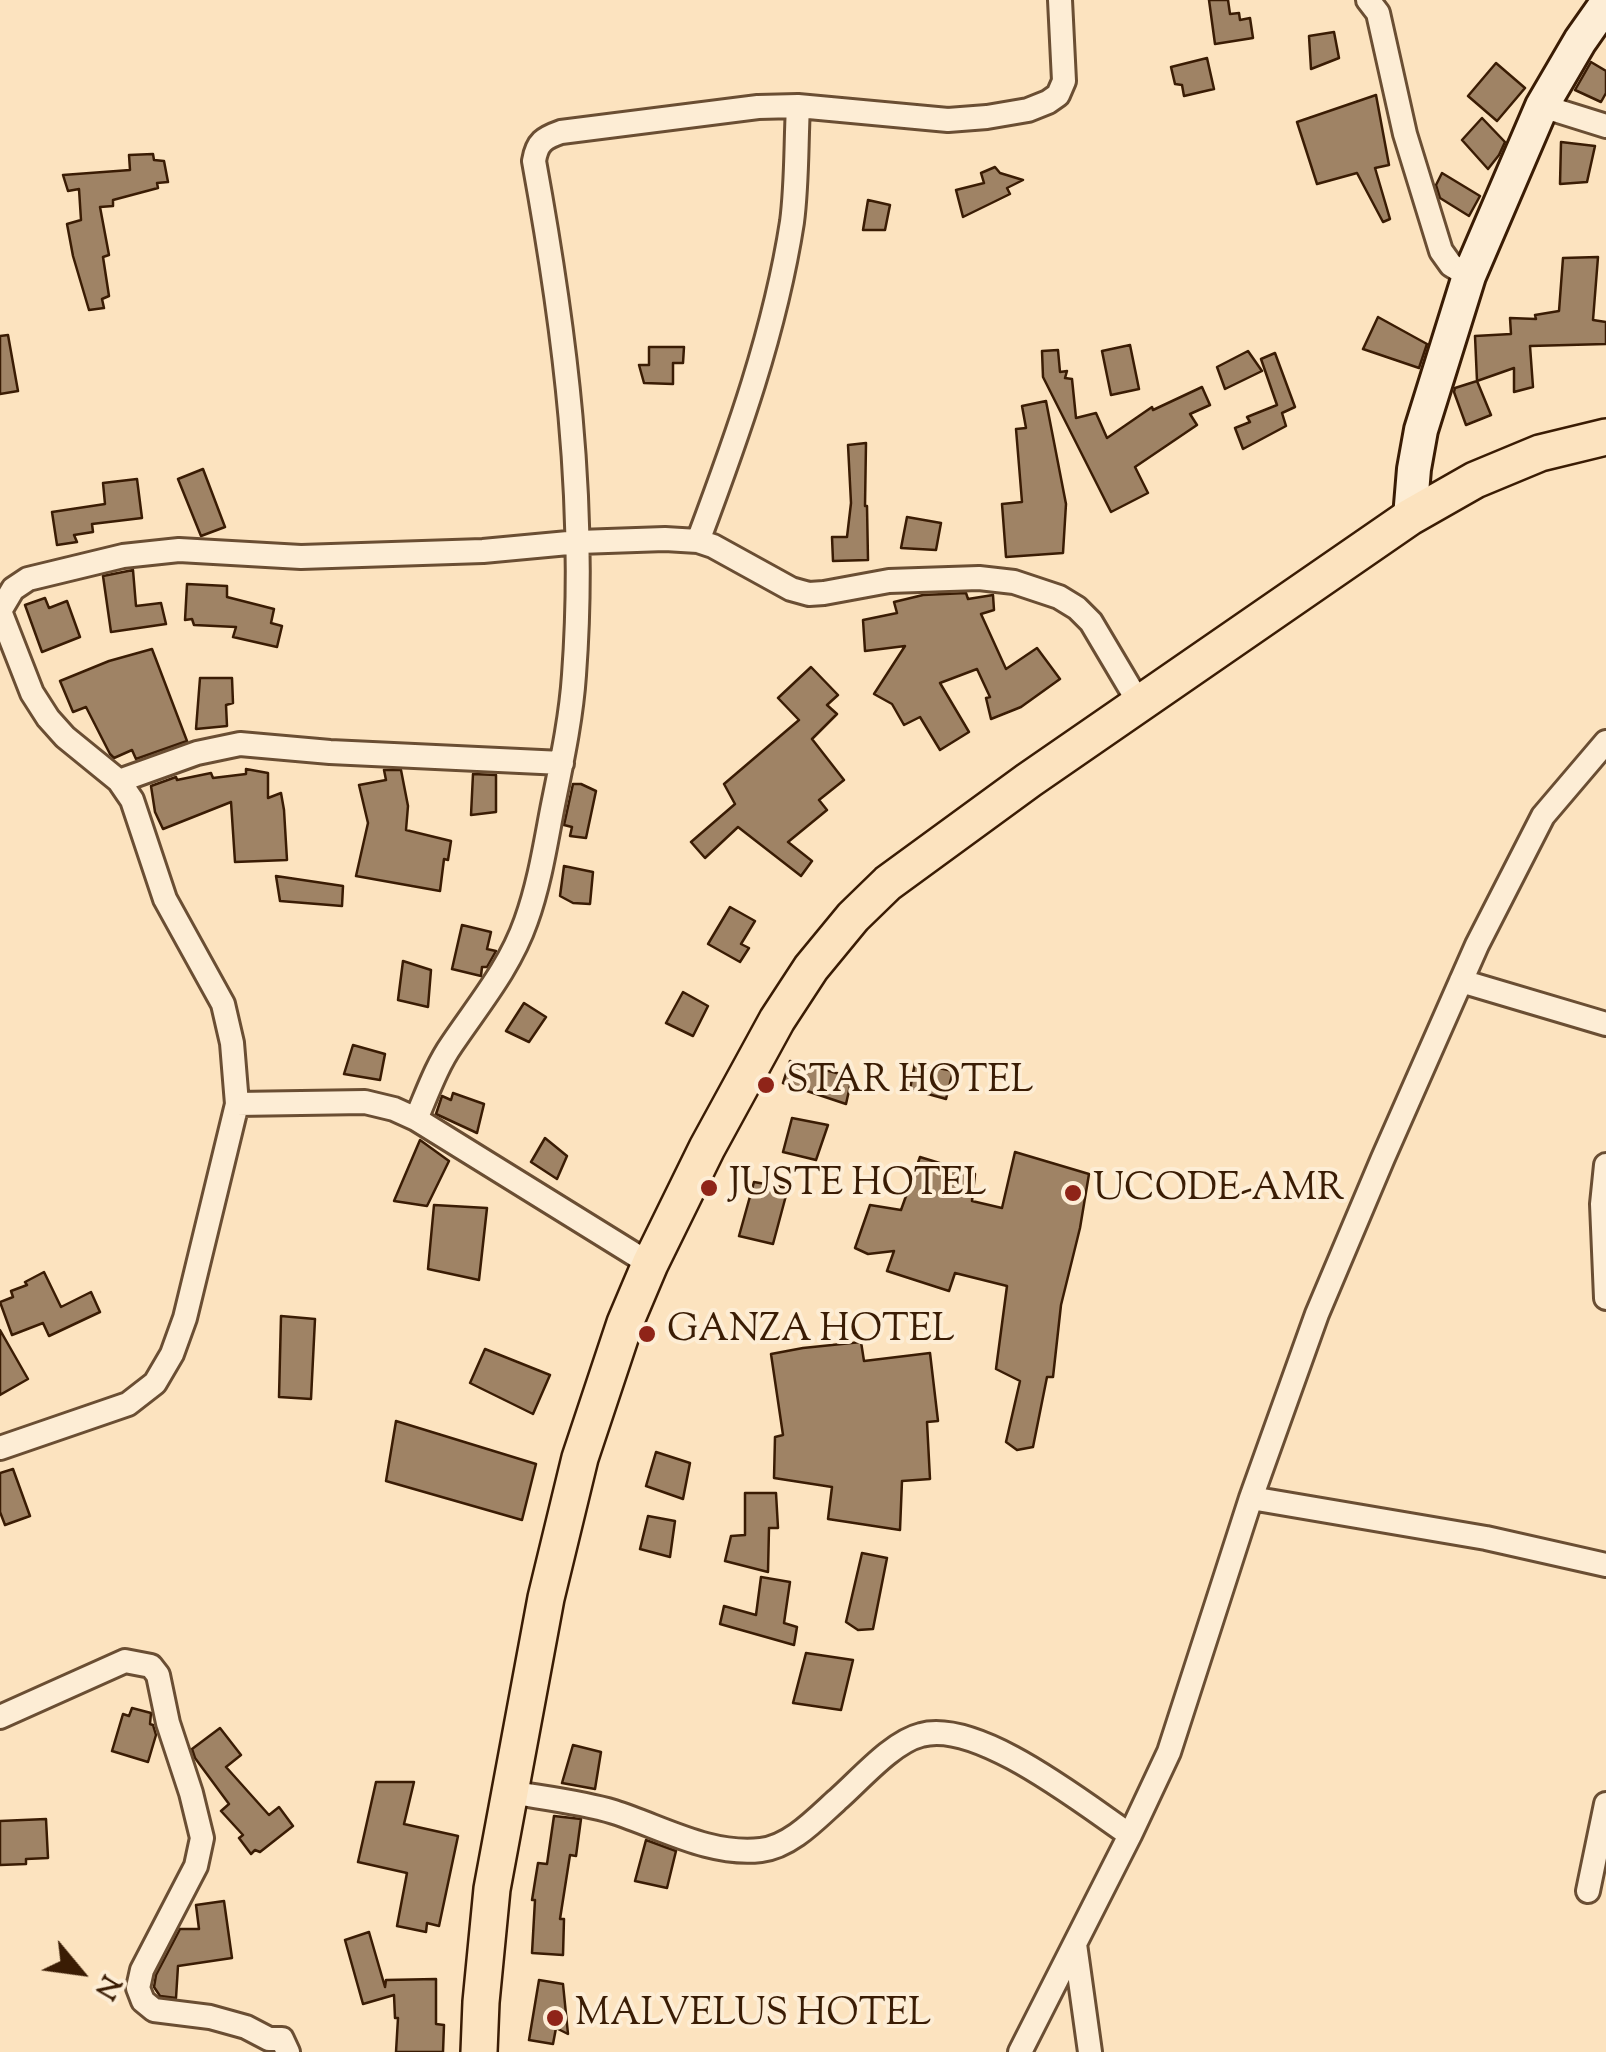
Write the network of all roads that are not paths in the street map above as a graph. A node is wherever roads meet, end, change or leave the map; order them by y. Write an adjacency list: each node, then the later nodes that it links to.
1 (1060, 0): 4 (street)
2 (1368, 0): 7 (street)
3 (1606, 4): 5 (street)
4 (798, 106): 10 (street); 11 (street)
5 (1542, 106): 6 (street); 7 (street)
6 (1606, 126)
7 (1470, 276): 9 (street)
8 (1606, 437): 9 (main road)
9 (1410, 517): 12 (main road)
10 (698, 541): 11 (street); 12 (street)
11 (579, 542): 14 (street); 15 (street)
12 (1139, 703): 21 (main road)
13 (1606, 742): 16 (street)
14 (562, 763): 15 (street); 19 (street)
15 (119, 781): 18 (street)
16 (1462, 980): 17 (street); 24 (street)
17 (1606, 1024)
18 (237, 1104): 19 (street); 23 (street)
19 (416, 1119): 21 (street)
20 (1606, 1164): 22 (street)
21 (650, 1264): 27 (main road)
22 (1606, 1298)
23 (0, 1448)
24 (1251, 1498): 25 (street); 29 (street)
25 (1606, 1565)
26 (0, 1717): 32 (street)
27 (509, 1792): 29 (street); 33 (main road)
28 (1606, 1804): 30 (street)
29 (1130, 1835): 31 (street)
30 (1588, 1891)
31 (1074, 1944): 34 (street); 35 (street)
32 (288, 2052)
33 (480, 2052)
34 (1020, 2052)
35 (1090, 2052)

